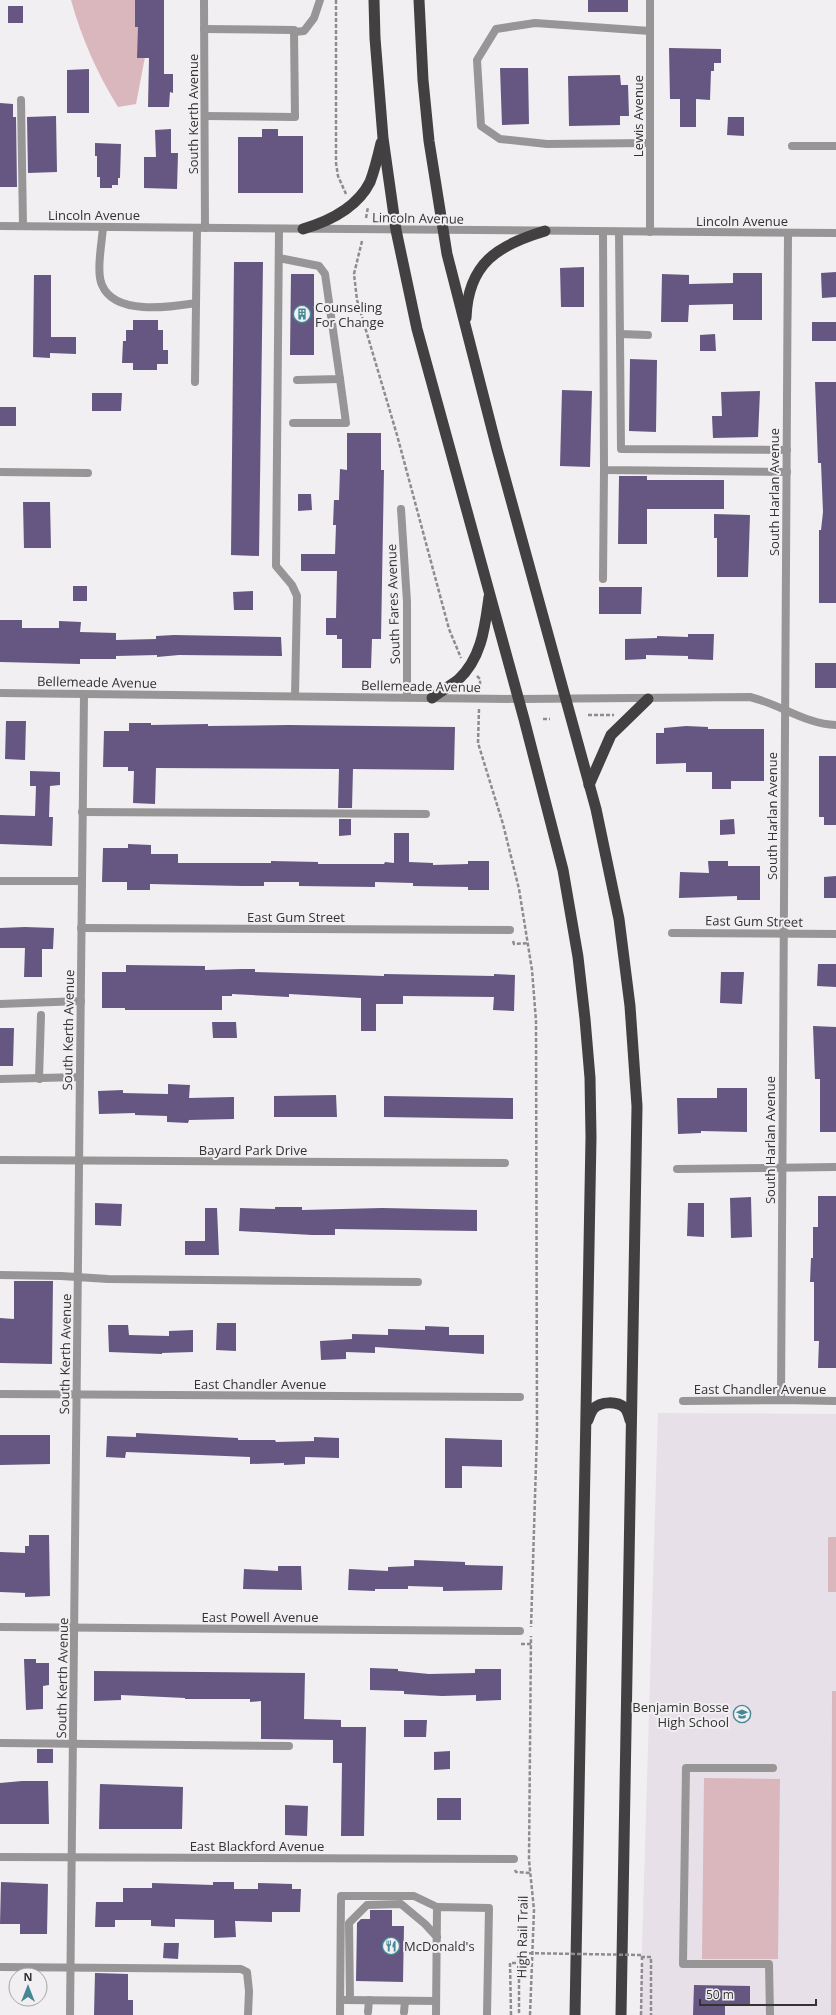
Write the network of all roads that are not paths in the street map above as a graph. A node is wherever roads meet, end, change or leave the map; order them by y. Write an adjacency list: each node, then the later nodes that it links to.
1 (204, 0): 6 (street, South Kerth Avenue)
2 (320, 0): 8 (street)
3 (374, 0): 11 (highway)
4 (419, 0): 22 (highway)
5 (650, 0): 7 (street, Lewis Avenue)
6 (204, 29): 8 (street); 10 (street, South Kerth Avenue)
7 (650, 31): 12 (street, Lewis Avenue); 12 (street)
8 (294, 32): 10 (street)
9 (21, 100): 16 (street)
10 (205, 116): 18 (street, South Kerth Avenue)
11 (383, 138): 20 (highway); 21 (highway)
12 (650, 143): 26 (street, Lewis Avenue)
13 (792, 146): 14 (street)
14 (836, 146)
15 (0, 226): 16 (street, Lincoln Avenue)
16 (24, 226): 17 (street, Lincoln Avenue)
17 (103, 227): 18 (street, Lincoln Avenue); 30 (street)
18 (201, 228): 19 (street, Lincoln Avenue); 30 (street, South Kerth Avenue)
19 (279, 228): 20 (street, Lincoln Avenue); 29 (street)
20 (303, 229): 21 (street, Lincoln Avenue)
21 (396, 230): 22 (street, Lincoln Avenue); 45 (highway)
22 (442, 230): 23 (street, Lincoln Avenue); 31 (highway)
23 (546, 231): 24 (street, Lincoln Avenue); 31 (highway)
24 (603, 232): 25 (street, Lincoln Avenue); 39 (street)
25 (619, 232): 26 (street, Lincoln Avenue); 32 (street)
26 (650, 232): 27 (street, Lincoln Avenue)
27 (788, 233): 28 (street, Lincoln Avenue); 38 (street, South Harlan Avenue)
28 (836, 233)
29 (279, 258): 34 (street); 48 (street)
30 (196, 303): 36 (street, South Kerth Avenue)
31 (466, 330): 52 (highway)
32 (620, 334): 33 (street); 38 (street)
33 (648, 334)
34 (340, 379): 35 (street); 37 (street)
35 (297, 380)
36 (195, 382)
37 (293, 423)
38 (787, 450): 41 (street, South Harlan Avenue)
39 (604, 470): 41 (street); 44 (street)
40 (0, 472): 42 (street)
41 (787, 472): 54 (street, South Harlan Avenue)
42 (88, 473)
43 (402, 509): 49 (street, South Fares Avenue)
44 (603, 579)
45 (489, 592): 50 (highway); 51 (highway)
46 (0, 693): 47 (street, Bellemeade Avenue)
47 (84, 694): 48 (street, Bellemeade Avenue); 57 (street, South Kerth Avenue)
48 (295, 696): 49 (street, Bellemeade Avenue)
49 (407, 697): 50 (street, Bellemeade Avenue)
50 (432, 698): 51 (street, Bellemeade Avenue)
51 (518, 698): 52 (street, Bellemeade Avenue); 87 (highway)
52 (565, 698): 53 (street, Bellemeade Avenue); 56 (highway)
53 (648, 699): 54 (street, Bellemeade Avenue); 56 (highway)
54 (785, 709): 55 (street, Bellemeade Avenue); 64 (street, South Harlan Avenue)
55 (836, 725)
56 (589, 786): 88 (highway)
57 (82, 812): 58 (street); 60 (street, South Kerth Avenue)
58 (426, 814)
59 (0, 881): 60 (street)
60 (82, 881): 61 (street, South Kerth Avenue)
61 (82, 928): 62 (street, East Gum Street); 66 (street, South Kerth Avenue)
62 (510, 930)
63 (672, 932): 64 (street, East Gum Street)
64 (784, 934): 65 (street, East Gum Street); 75 (street, South Harlan Avenue)
65 (836, 934)
66 (81, 1001): 67 (street); 69 (street, South Kerth Avenue)
67 (0, 1004)
68 (41, 1015): 70 (street)
69 (80, 1077): 70 (street); 73 (street, South Kerth Avenue)
70 (39, 1078): 71 (street)
71 (0, 1079)
72 (0, 1160): 73 (street, Bayard Park Drive)
73 (79, 1160): 74 (street, Bayard Park Drive); 79 (street, South Kerth Avenue)
74 (505, 1163)
75 (781, 1167): 76 (street); 77 (street); 84 (street, South Harlan Avenue)
76 (836, 1167)
77 (677, 1169)
78 (0, 1275): 79 (street)
79 (78, 1277): 80 (street); 82 (street, South Kerth Avenue)
80 (418, 1282)
81 (0, 1394): 82 (street, East Chandler Avenue)
82 (77, 1395): 83 (street, East Chandler Avenue); 90 (street, South Kerth Avenue)
83 (520, 1397)
84 (781, 1400): 85 (street, East Chandler Avenue); 86 (street, East Chandler Avenue)
85 (683, 1401)
86 (836, 1401)
87 (586, 1425): 88 (highway); 115 (highway)
88 (632, 1425): 116 (highway)
89 (0, 1627): 90 (street, East Powell Avenue)
90 (74, 1628): 91 (street, East Powell Avenue); 93 (street, South Kerth Avenue)
91 (520, 1631)
92 (0, 1743): 93 (street)
93 (73, 1743): 94 (street); 97 (street, South Kerth Avenue)
94 (289, 1746)
95 (773, 1768): 117 (street)
96 (0, 1857): 97 (street, East Blackford Avenue)
97 (72, 1857): 98 (street, East Blackford Avenue); 102 (street, South Kerth Avenue)
98 (514, 1859)
99 (437, 1907): 100 (street); 103 (street); 114 (street)
100 (437, 1937): 104 (street); 107 (street)
101 (0, 1967): 102 (street)
102 (71, 1967): 110 (street, South Kerth Avenue); 111 (street)
103 (340, 2000): 104 (street); 112 (street)
104 (350, 2000): 105 (street)
105 (369, 2000): 106 (street); 108 (street)
106 (405, 2001): 107 (street); 109 (street)
107 (436, 2001): 113 (street)
108 (368, 2012)
109 (404, 2012)
110 (70, 2015)
111 (248, 2015)
112 (340, 2015)
113 (436, 2015)
114 (487, 2015)
115 (575, 2015)
116 (621, 2015)
117 (770, 2015)

